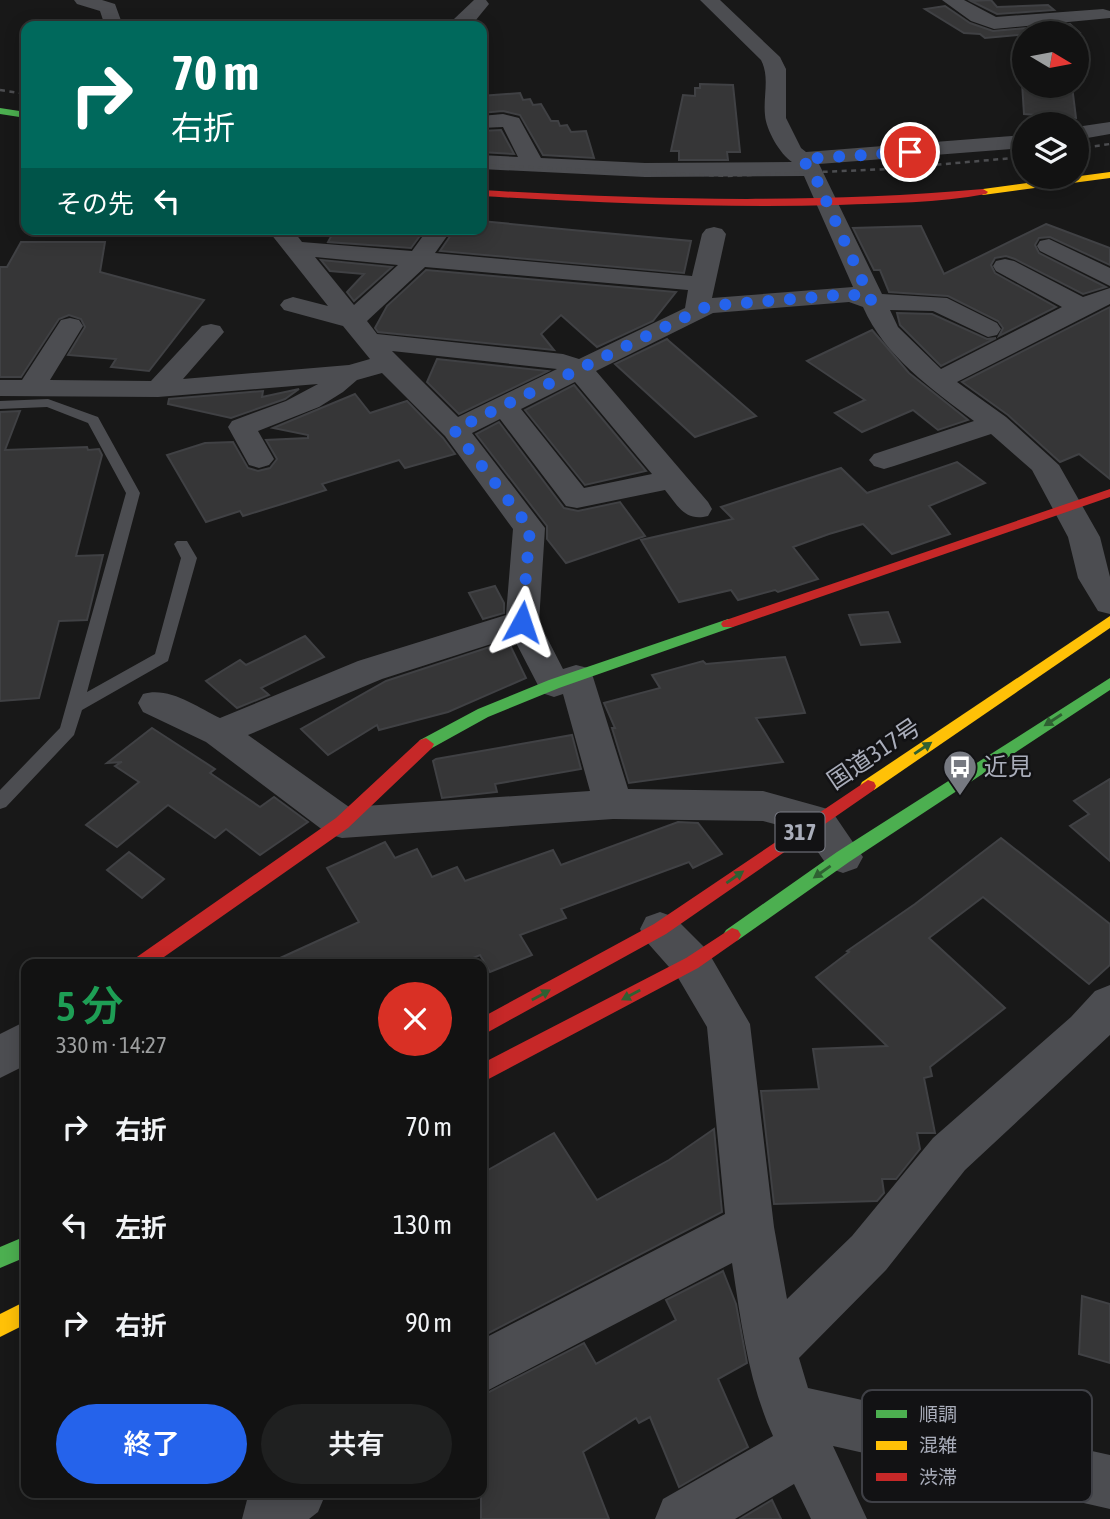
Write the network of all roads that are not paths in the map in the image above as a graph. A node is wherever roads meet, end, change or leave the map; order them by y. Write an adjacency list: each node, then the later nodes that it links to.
1 (83, 0): 7 (street)
2 (709, 0): 14 (street)
3 (951, 0): 6 (street)
4 (1078, 0): 6 (street)
5 (480, 4): 8 (street)
6 (1107, 18)
7 (112, 21)
8 (463, 21)
9 (487, 121): 15 (street)
10 (1110, 128): 11 (street)
11 (1089, 132)
12 (1012, 142): 14 (street)
13 (487, 162): 15 (street)
14 (806, 164): 15 (street); 18 (street)
15 (534, 166)
16 (1110, 175): 18 (main road)
17 (487, 193): 18 (main road)
18 (828, 204): 28 (street)
19 (714, 233): 26 (street)
20 (284, 235): 35 (street)
21 (436, 235): 24 (street)
22 (1049, 246): 27 (street)
23 (303, 249): 24 (street)
24 (419, 259): 26 (street); 35 (street)
25 (1004, 266): 30 (street)
26 (702, 284): 31 (street)
27 (1109, 290): 30 (street)
28 (872, 302): 31 (street); 33 (street); 38 (street)
29 (293, 305): 35 (street)
30 (1082, 307): 38 (street)
31 (696, 311): 36 (street)
32 (71, 326): 39 (street)
33 (989, 329)
34 (211, 332): 41 (street)
35 (370, 341): 36 (street); 37 (street); 45 (street)
36 (579, 369): 43 (street); 48 (street)
37 (351, 373): 41 (street); 46 (street)
38 (938, 381): 44 (street)
39 (32, 386): 40 (street); 41 (street)
40 (0, 388)
41 (158, 389)
42 (0, 405): 59 (lane)
43 (504, 406): 45 (street); 48 (street)
44 (996, 423): 47 (street); 50 (street)
45 (454, 430): 55 (street)
46 (259, 459)
47 (884, 460)
48 (674, 479): 51 (street)
49 (1110, 493): 50 (main road)
50 (1069, 508): 53 (street); 56 (main road)
51 (697, 509)
52 (182, 544): 59 (lane)
53 (1110, 603)
54 (1110, 621): 63 (main road, 国道317号 / 317, one-way to 54)
55 (522, 622): 56 (street); 60 (street)
56 (565, 680): 62 (street); 64 (main road)
57 (1110, 683): 65 (main road, 317, one-way to 65)
58 (156, 703): 60 (street)
59 (75, 706): 61 (lane)
60 (219, 733): 64 (street)
61 (0, 802)
62 (613, 804): 63 (street); 64 (street)
63 (817, 821): 65 (street); 66 (main road, 国道317号 / 317, one-way to 63)
64 (342, 822): 67 (main road)
65 (843, 857): 68 (main road, 317, one-way to 68)
66 (660, 929): 68 (street); 70 (main road, 国道317号 / 317, one-way to 66)
67 (147, 959)
68 (692, 963): 73 (main road, 317, one-way to 73); 74 (street)
69 (1110, 1004): 79 (street)
70 (487, 1025)
71 (21, 1044): 72 (street)
72 (0, 1058)
73 (487, 1070)
74 (750, 1227): 79 (street); 80 (street)
75 (21, 1248): 76 (main road)
76 (0, 1258)
77 (21, 1315): 78 (main road)
78 (0, 1326)
79 (771, 1350): 81 (street)
80 (487, 1365)
81 (797, 1429): 82 (street); 85 (street); 86 (street)
82 (862, 1440)
83 (1092, 1479): 84 (street)
84 (1110, 1482)
85 (683, 1519)
86 (839, 1519)

